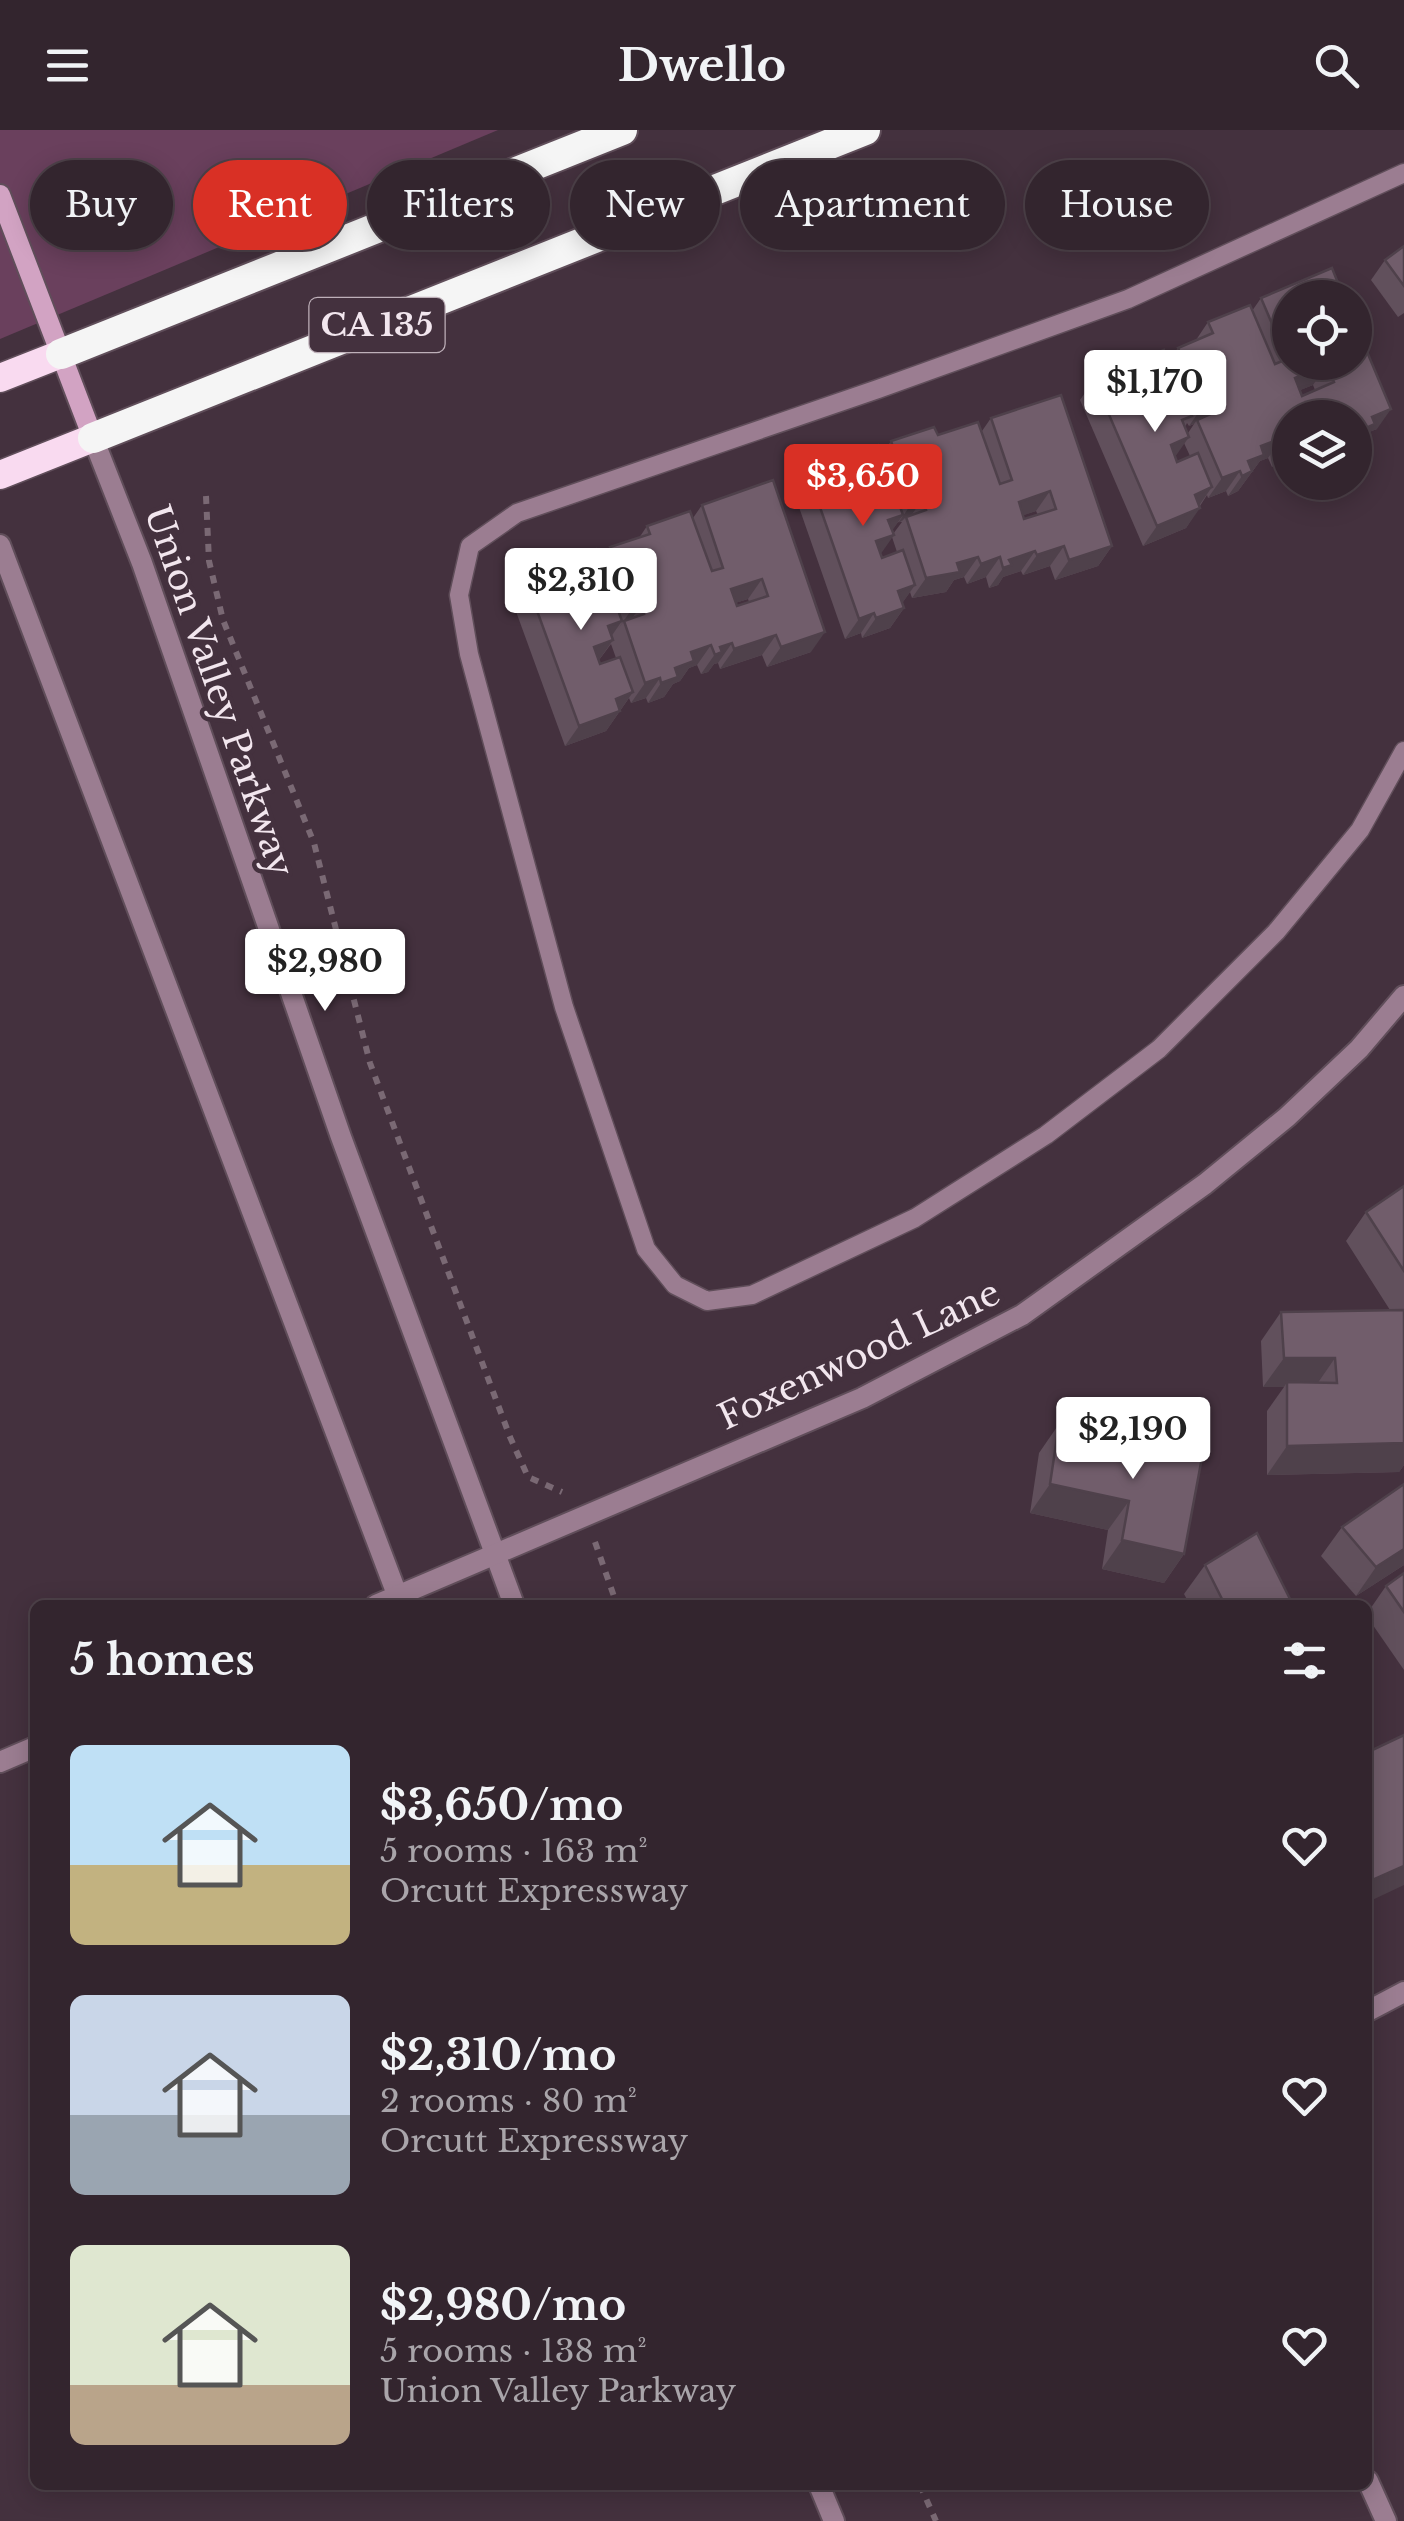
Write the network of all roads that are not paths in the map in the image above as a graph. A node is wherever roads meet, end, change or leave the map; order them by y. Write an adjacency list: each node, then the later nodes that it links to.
1 (622, 130): 5 (highway, CA 135)
2 (865, 130): 7 (highway, CA 135)
3 (1404, 172): 10 (lane)
4 (0, 195): 5 (main road, Union Valley Parkway)
5 (61, 354): 6 (highway, CA 135); 7 (main road, Union Valley Parkway)
6 (0, 378)
7 (94, 438): 8 (highway, CA 135); 12 (street, Union Valley Parkway)
8 (0, 475)
9 (0, 545): 13 (street)
10 (1404, 752)
11 (1404, 996): 12 (street, Foxenwood Lane)
12 (496, 1554): 13 (street, Foxenwood Lane); 14 (street, Union Valley Parkway)
13 (400, 1600)
14 (512, 1600)
15 (30, 1749): 16 (street)
16 (0, 1762)
17 (1404, 1992): 18 (street)
18 (1372, 2009)
19 (821, 2490): 21 (street)
20 (1372, 2490): 22 (street)
21 (834, 2521)
22 (1386, 2521)

